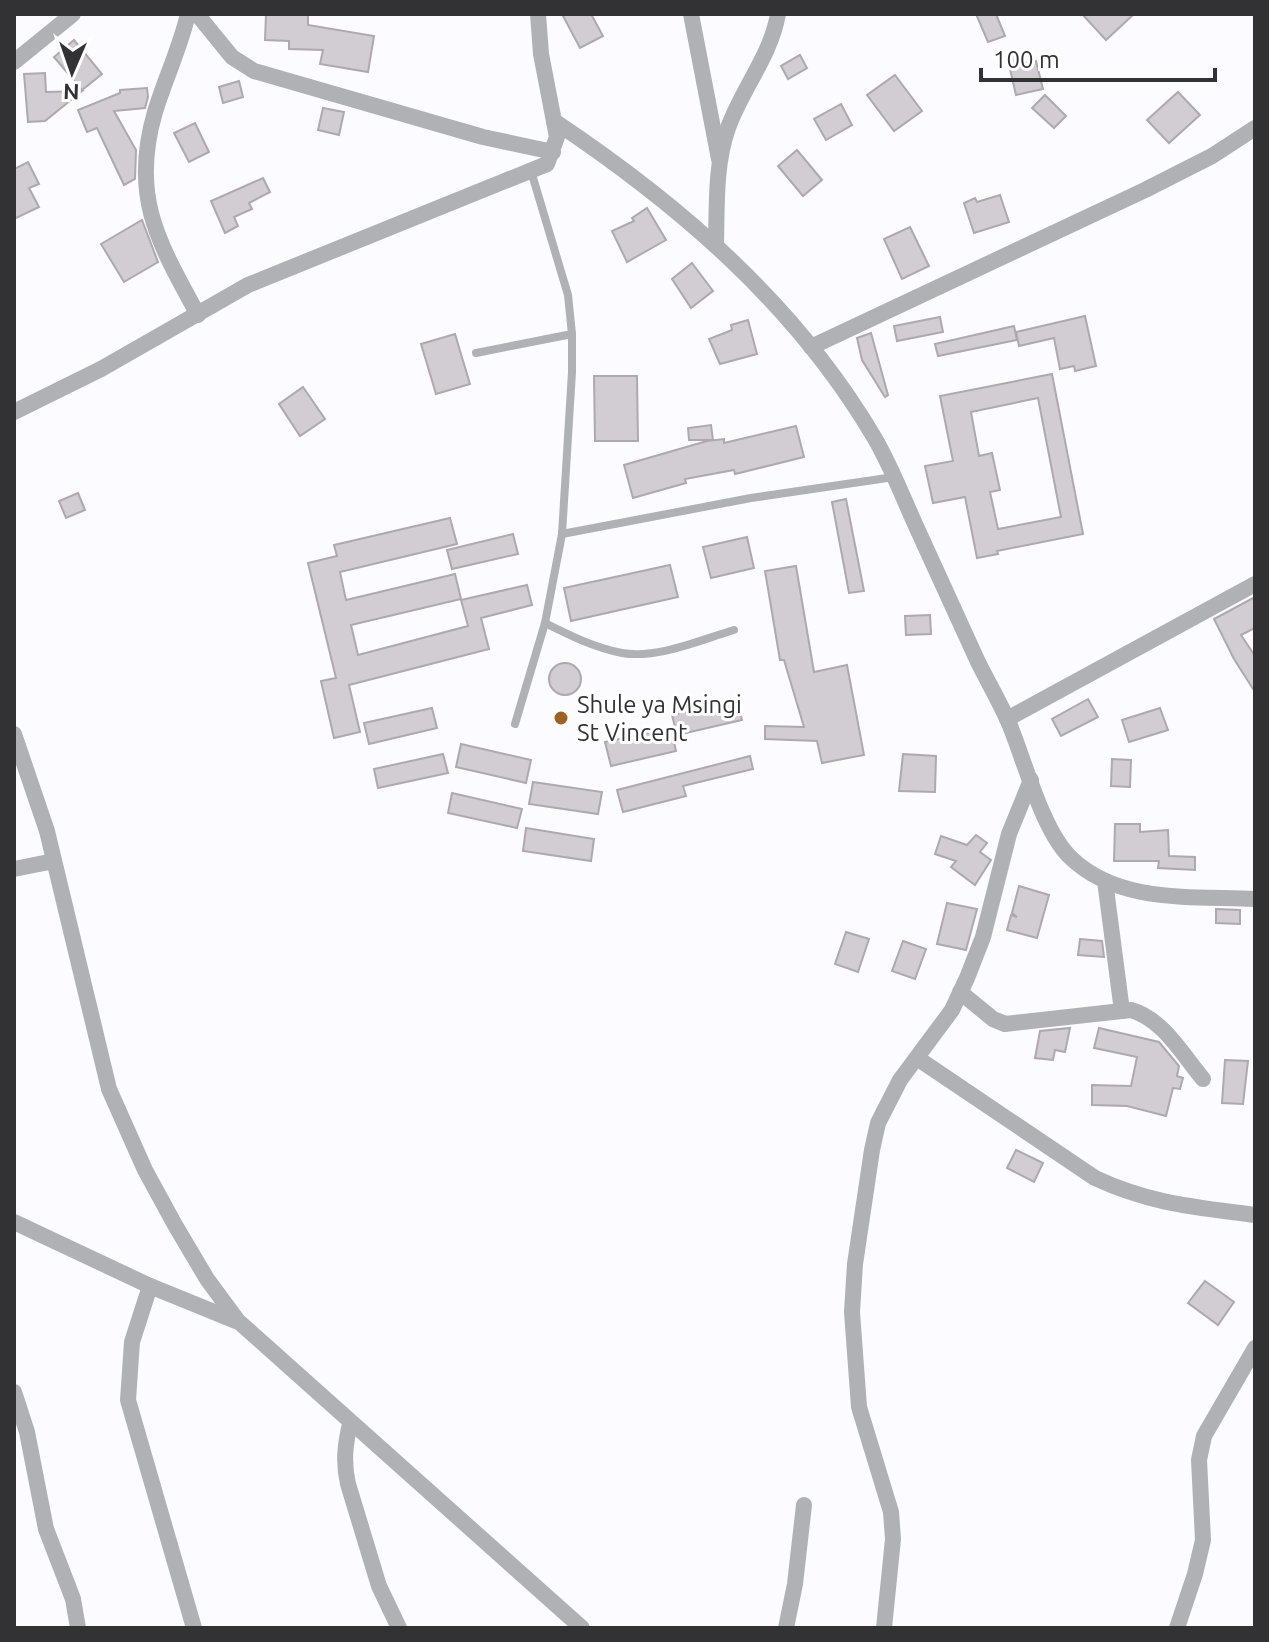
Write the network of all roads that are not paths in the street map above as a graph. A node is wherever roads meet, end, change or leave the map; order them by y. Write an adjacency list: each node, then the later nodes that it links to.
1 (73, 14): 7 (street)
2 (188, 14): 14 (street)
3 (197, 14): 10 (street)
4 (538, 14): 8 (street)
5 (691, 14): 11 (street)
6 (778, 14): 11 (street)
7 (14, 62)
8 (554, 121): 10 (street); 13 (street)
9 (1255, 128): 16 (street)
10 (553, 152): 12 (street)
11 (720, 165): 13 (street)
12 (531, 171): 14 (street); 15 (lane)
13 (716, 245): 16 (street)
14 (198, 315): 18 (street)
15 (572, 334): 17 (lane); 20 (lane)
16 (811, 347): 19 (street)
17 (476, 353)
18 (14, 412)
19 (894, 477): 20 (lane); 24 (street)
20 (562, 534): 22 (lane)
21 (1255, 584): 24 (street)
22 (545, 623): 23 (lane); 25 (lane)
23 (734, 630)
24 (1007, 719): 27 (street)
25 (515, 724)
26 (14, 734): 28 (street)
27 (1031, 780): 30 (street); 32 (street)
28 (54, 861): 29 (street); 39 (street)
29 (14, 869)
30 (1105, 881): 31 (street); 33 (street)
31 (1255, 899)
32 (960, 992): 33 (street); 34 (street)
33 (1122, 1011): 35 (street)
34 (917, 1058): 36 (street); 49 (street)
35 (1203, 1079)
36 (1255, 1215)
37 (14, 1222): 38 (street)
38 (150, 1286): 39 (street); 45 (street)
39 (238, 1321): 42 (street)
40 (1255, 1348): 50 (street)
41 (14, 1392): 44 (street)
42 (350, 1424): 46 (street); 47 (street)
43 (804, 1505): 48 (street)
44 (78, 1628)
45 (194, 1628)
46 (399, 1628)
47 (582, 1628)
48 (786, 1628)
49 (884, 1628)
50 (1177, 1628)

